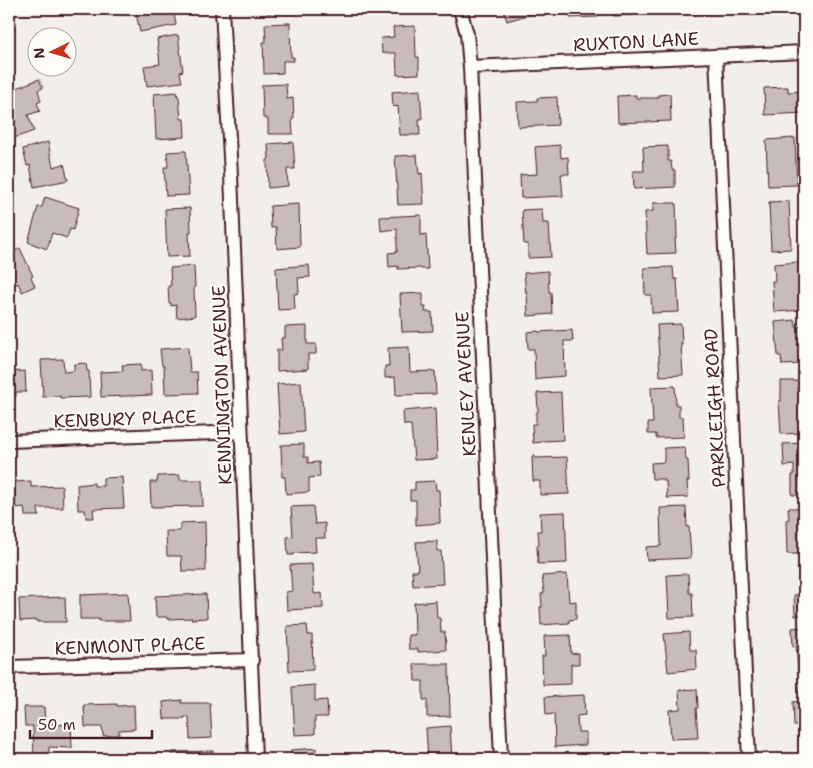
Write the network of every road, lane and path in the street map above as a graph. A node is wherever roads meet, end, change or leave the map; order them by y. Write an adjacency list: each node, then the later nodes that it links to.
1 (222, 9): 6 (street, KENNINGTON AVENUE)
2 (460, 9): 5 (street, KENLEY AVENUE)
3 (804, 52): 4 (street, RUXTON LANE)
4 (716, 56): 5 (street, RUXTON LANE); 12 (street, PARKLEIGH ROAD)
5 (470, 67): 11 (street, KENLEY AVENUE)
6 (241, 432): 7 (street, KENBURY PLACE); 8 (street, KENNINGTON AVENUE)
7 (9, 441)
8 (252, 660): 9 (street, KENMONT PLACE); 10 (street, KENNINGTON AVENUE)
9 (9, 667)
10 (255, 759)
11 (501, 759)
12 (749, 759)

